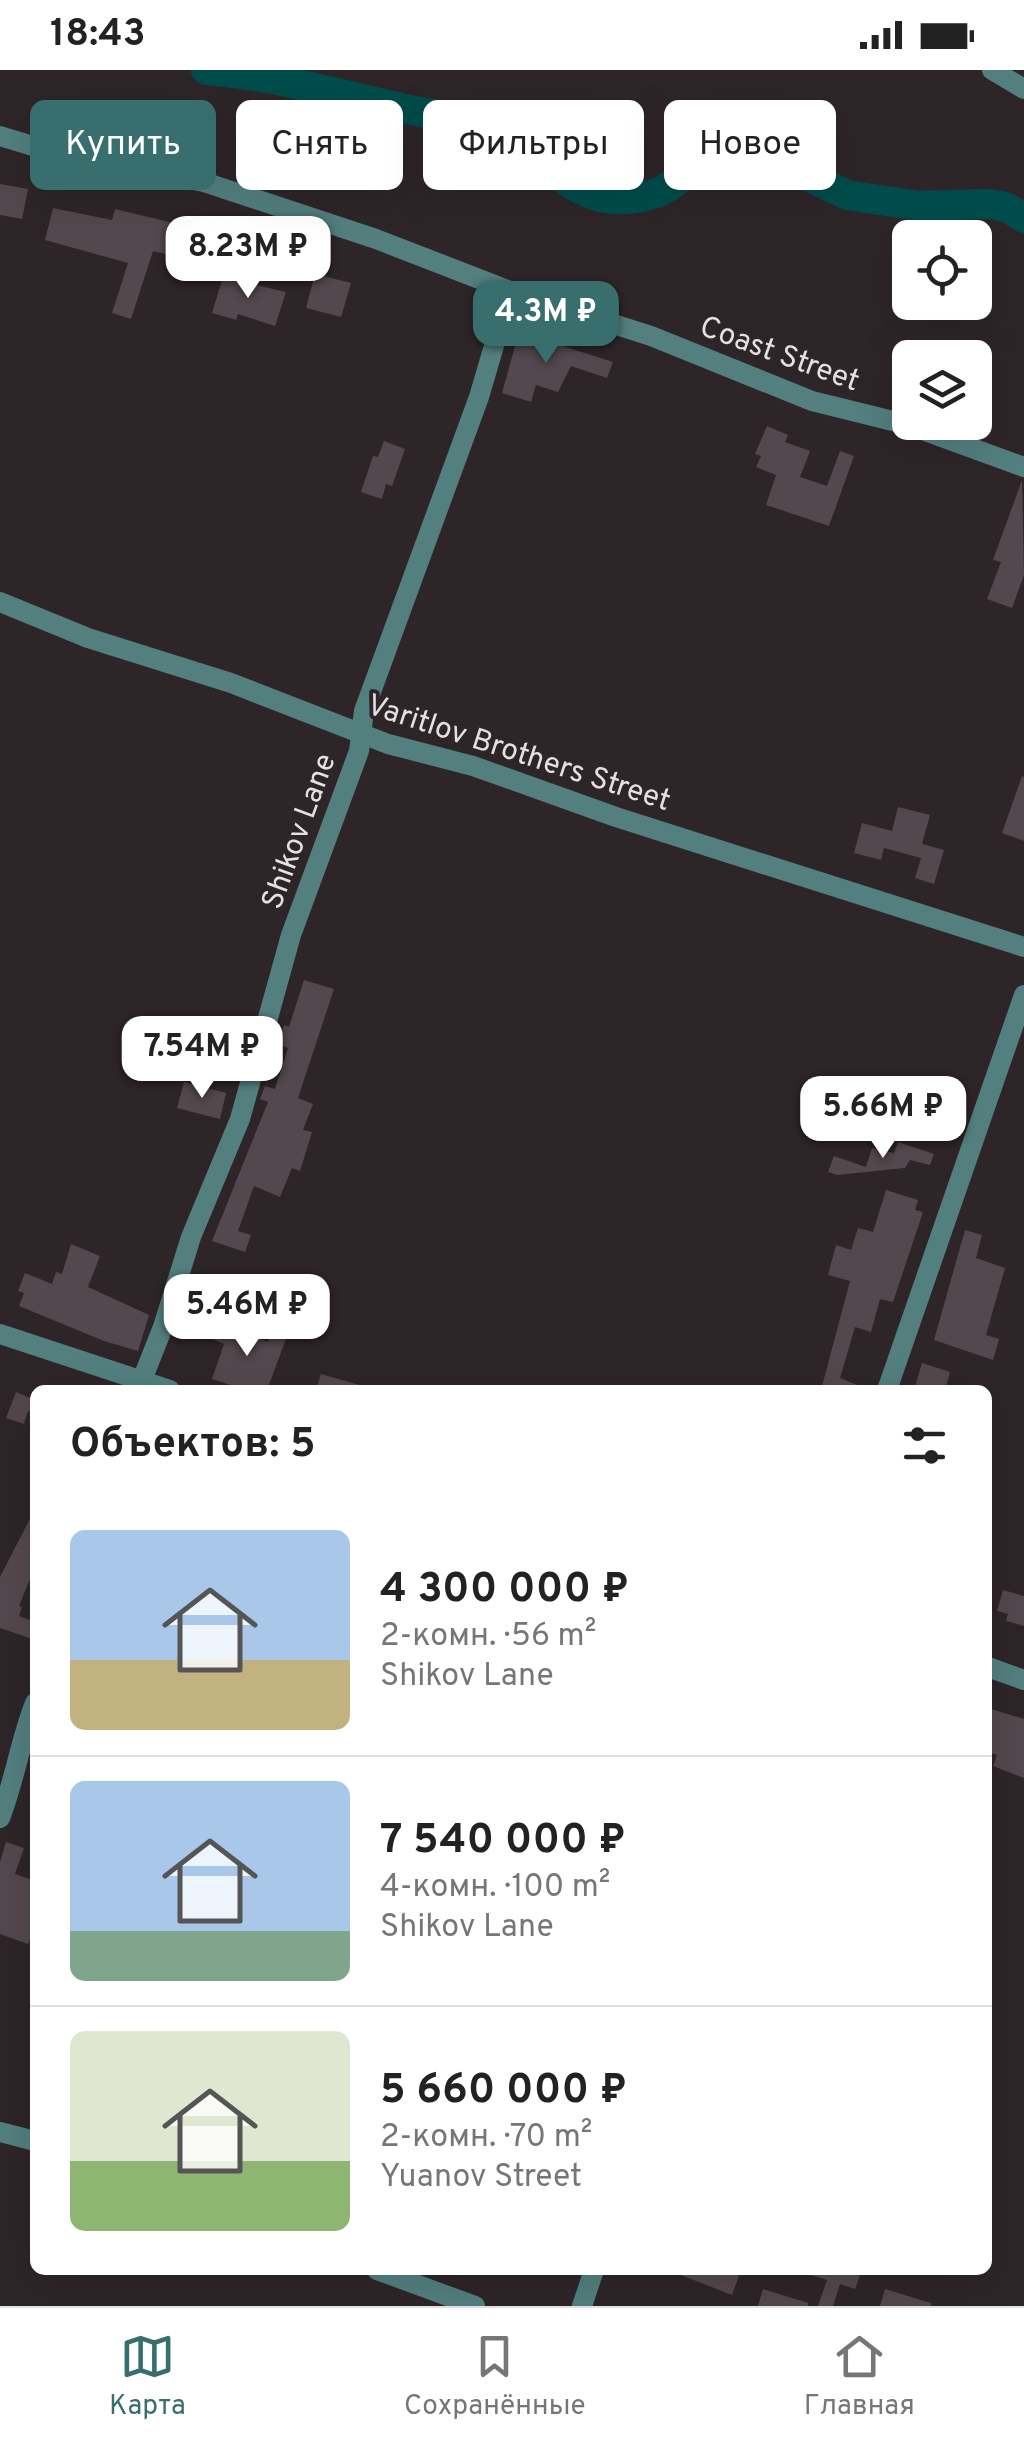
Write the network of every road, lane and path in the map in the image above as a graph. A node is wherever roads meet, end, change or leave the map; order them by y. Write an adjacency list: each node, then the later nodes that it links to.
1 (992, 70): 2 (street)
2 (1024, 89)
3 (0, 136): 4 (street, Coast Street)
4 (510, 291): 5 (street, Coast Street); 7 (street, Shikov Lane)
5 (1024, 467)
6 (0, 602): 7 (street, Varitlov Brothers Street)
7 (360, 733): 8 (street, Varitlov Brothers Street); 11 (street, Shikov Lane)
8 (1024, 947)
9 (1024, 994): 12 (street)
10 (0, 1334): 11 (street)
11 (140, 1385)
12 (889, 1385)
13 (992, 1668): 14 (street)
14 (1024, 1680)
15 (30, 1716): 16 (street)
16 (0, 1818)
17 (0, 2132): 18 (street)
18 (30, 2140)
19 (391, 2275): 21 (street)
20 (592, 2275): 22 (street)
21 (475, 2306)
22 (582, 2306)

